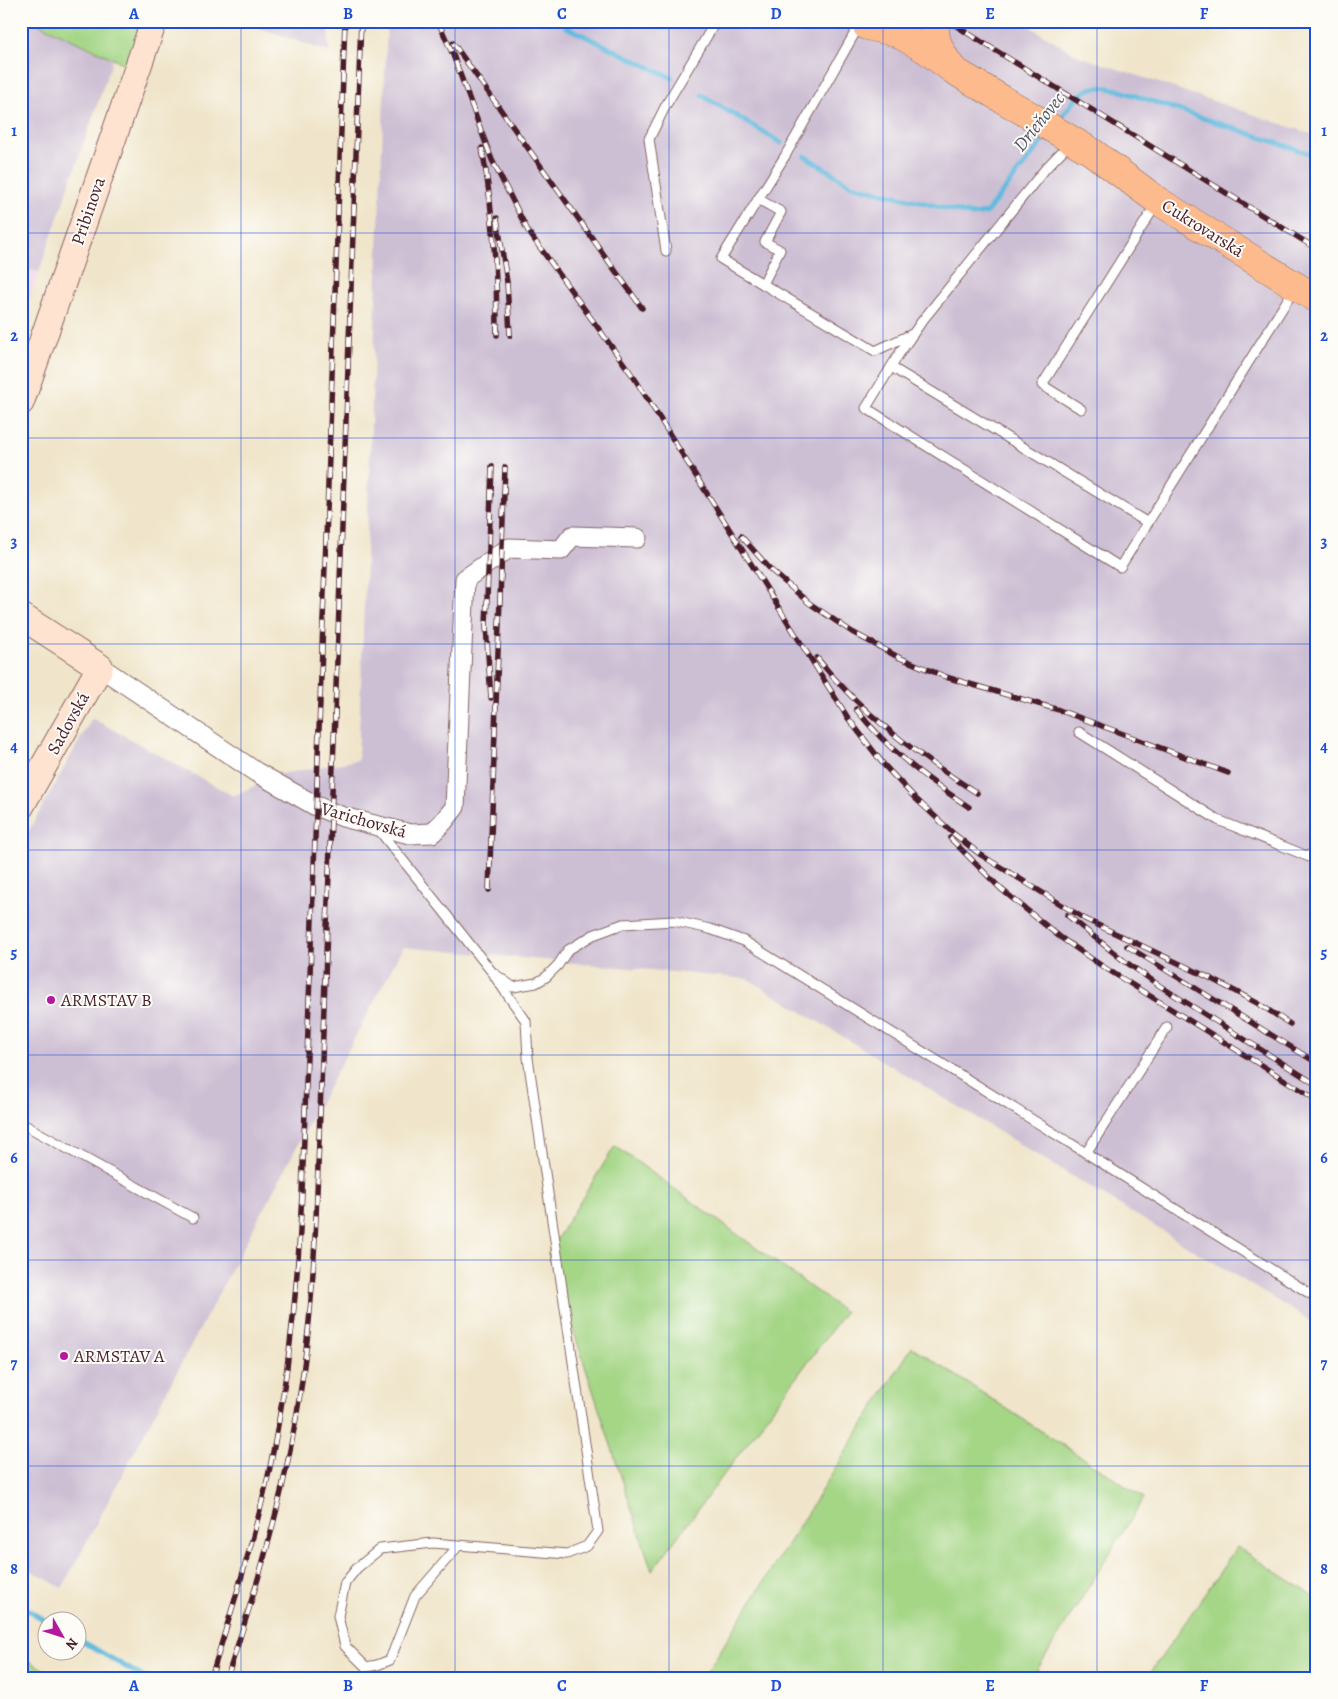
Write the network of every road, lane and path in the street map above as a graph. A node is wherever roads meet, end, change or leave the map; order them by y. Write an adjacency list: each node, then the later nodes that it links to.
1 (154, 21): 15 (street, Pribinova)
2 (716, 21): 10 (lane)
3 (895, 21): 5 (street)
4 (935, 21): 6 (main road)
5 (862, 23): 6 (main road, Cukrovarská); 8 (lane)
6 (953, 70): 7 (main road, Cukrovarská)
7 (1069, 138): 9 (main road, Cukrovarská); 12 (main road, Cukrovarská); 13 (lane)
8 (758, 199): 11 (lane); 11 (lane)
9 (1158, 201): 12 (main road, Cukrovarská); 16 (lane)
10 (666, 251)
11 (763, 284): 13 (lane)
12 (1310, 287): 17 (lane)
13 (914, 333): 14 (lane)
14 (891, 367): 17 (lane); 17 (lane)
15 (21, 402)
16 (1081, 409)
17 (1148, 523)
18 (637, 538): 23 (street, Varichovská)
19 (21, 616): 20 (street, Varichovská)
20 (100, 667): 22 (street, Sadovská); 23 (street, Varichovská)
21 (1079, 732): 24 (lane)
22 (21, 806)
23 (375, 825): 25 (lane)
24 (1317, 860)
25 (492, 972): 28 (lane); 31 (lane)
26 (1167, 1027): 28 (lane)
27 (21, 1123): 29 (lane)
28 (1086, 1153): 30 (lane)
29 (193, 1218)
30 (1317, 1298)
31 (459, 1545): 31 (lane)

